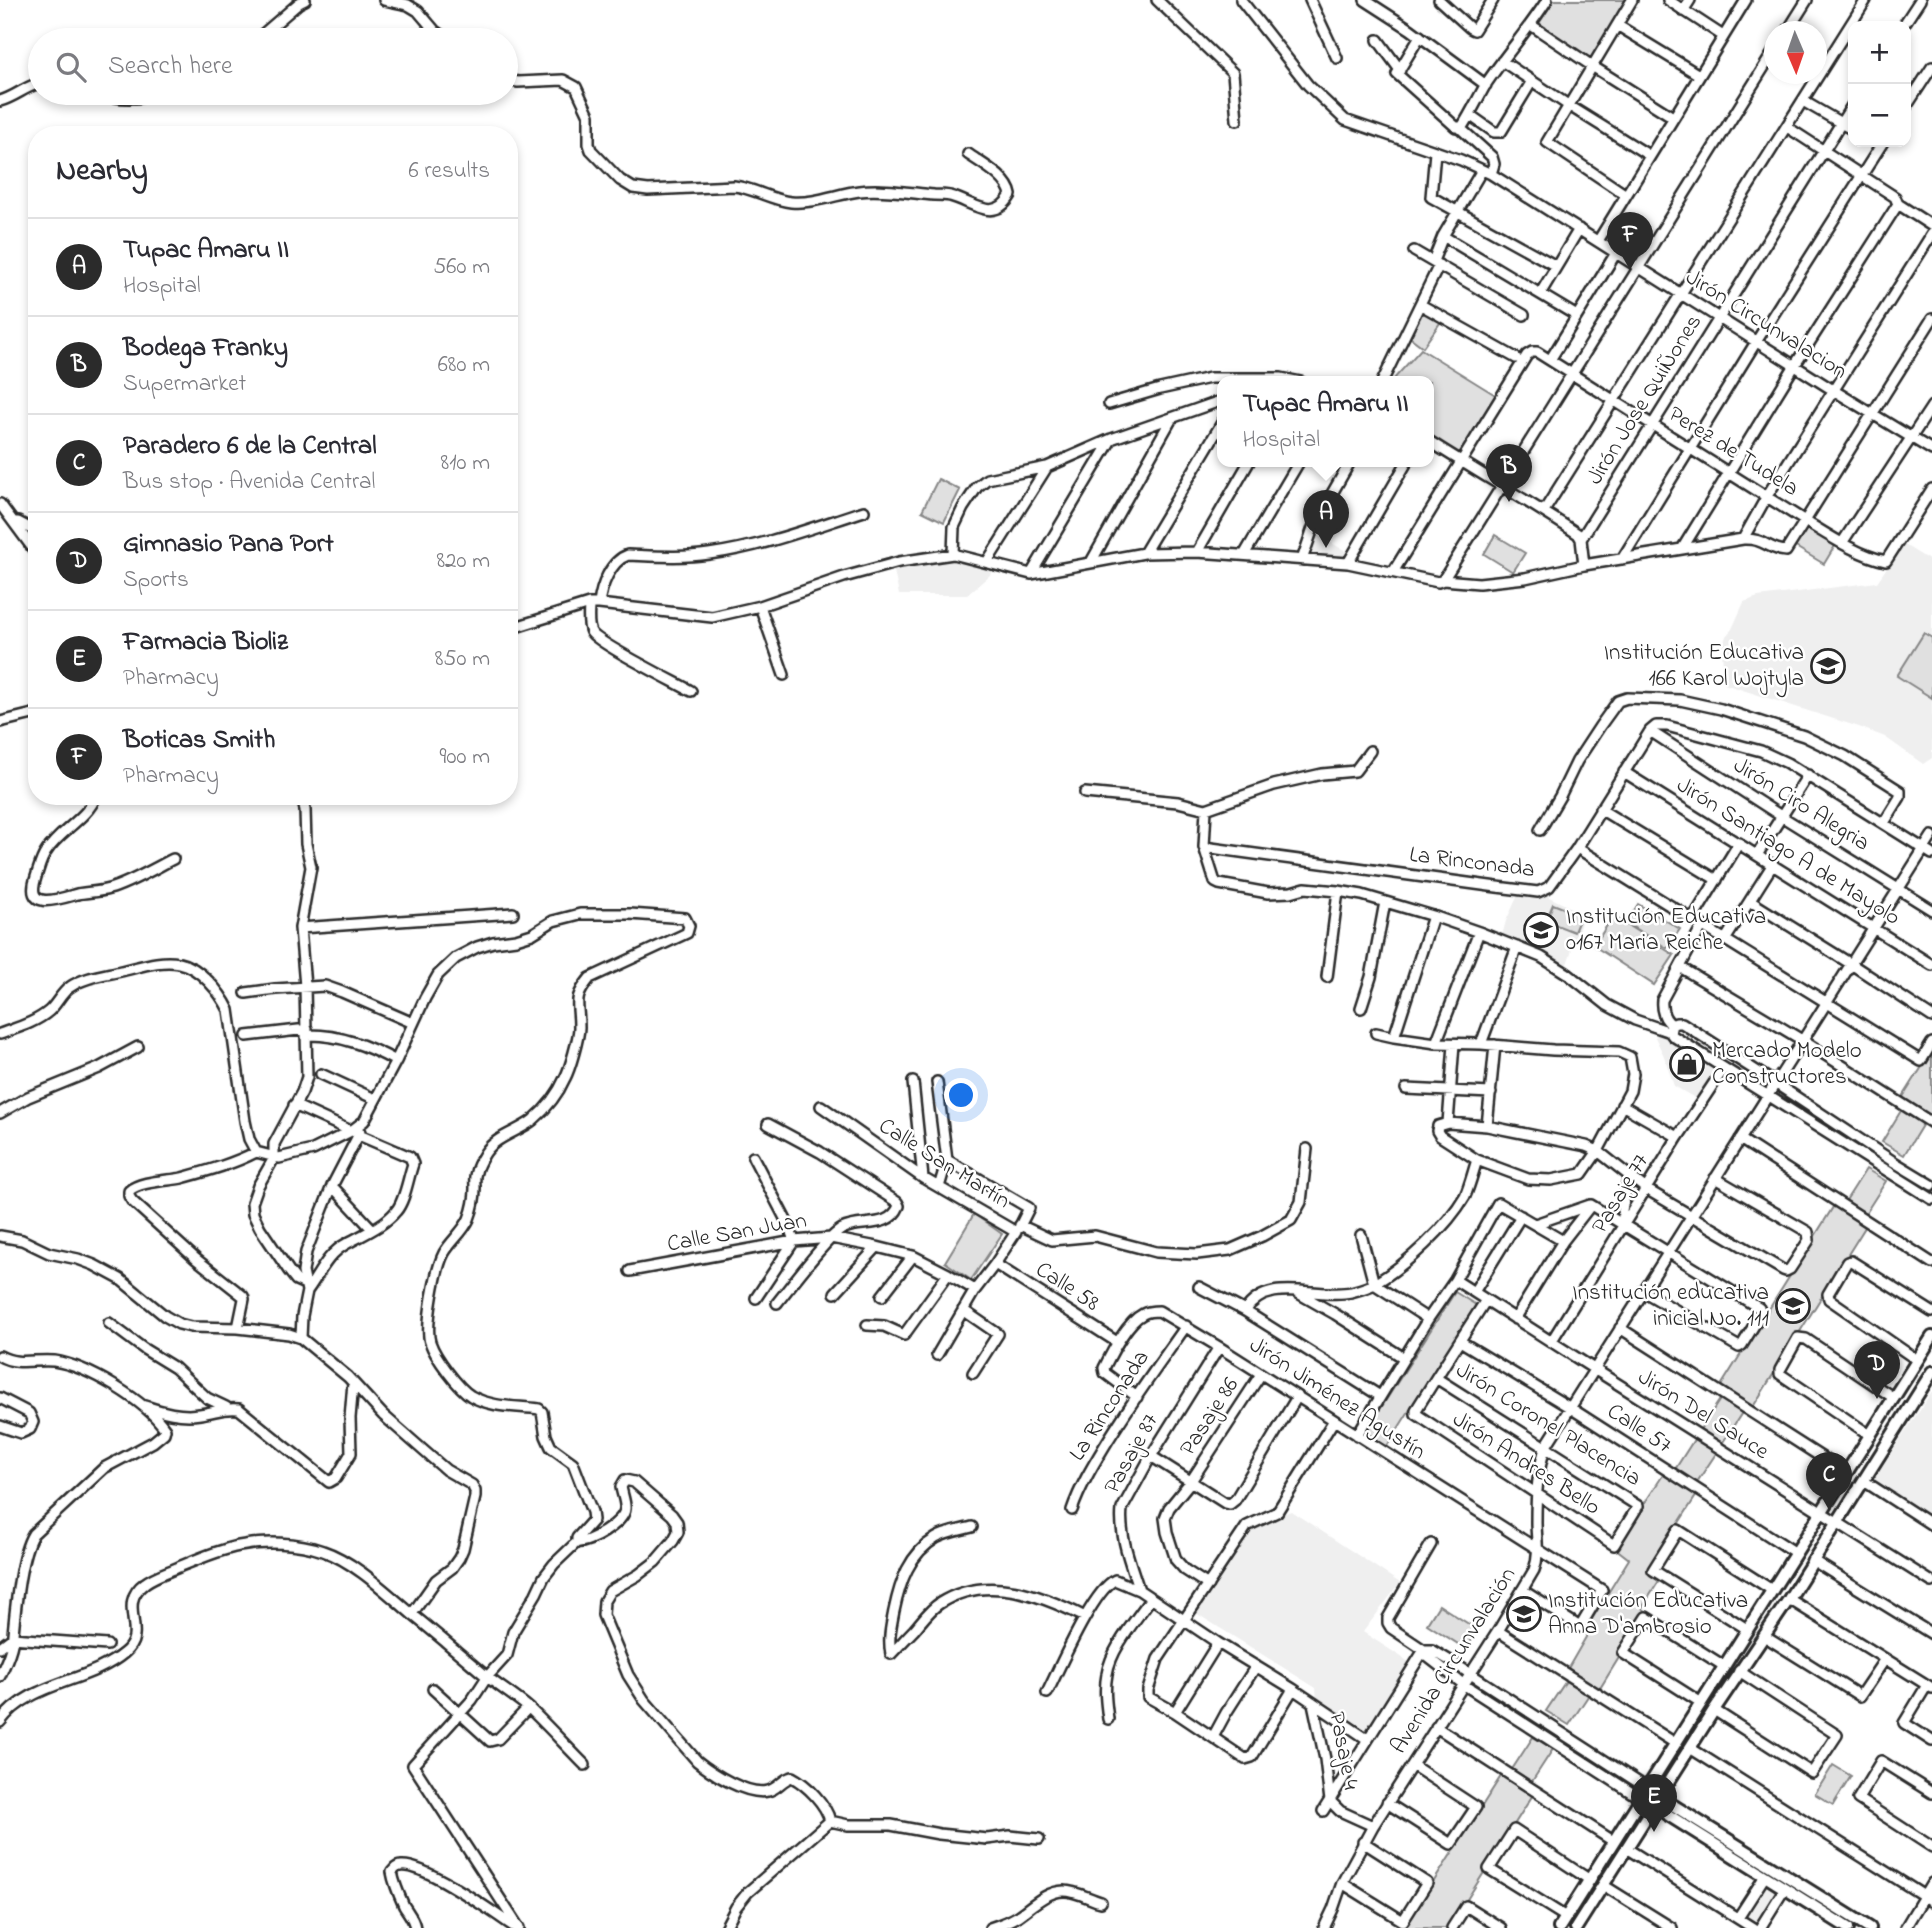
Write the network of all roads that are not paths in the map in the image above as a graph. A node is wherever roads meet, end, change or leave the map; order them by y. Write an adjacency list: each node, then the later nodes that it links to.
1 (305, 0): 22 (street)
2 (384, 0): 23 (street)
3 (1157, 0): 45 (street)
4 (1241, 0): 52 (street, Jirón Circunvalacion)
5 (1310, 0): 27 (street)
6 (1365, 0): 24 (street)
7 (1438, 0): 8 (street)
8 (1493, 0)
9 (1547, 0): 20 (street)
10 (1632, 0): 21 (street)
11 (1668, 0): 17 (street)
12 (1690, 0): 17 (street)
13 (1746, 0): 25 (street)
14 (1807, 0): 18 (street)
15 (1866, 0): 40 (street)
16 (1920, 0): 19 (street)
17 (1683, 10): 25 (street)
18 (1794, 21)
19 (1906, 21)
20 (1531, 25): 28 (street); 29 (street)
21 (1617, 25): 29 (street); 33 (street)
22 (270, 28)
23 (432, 28)
24 (1420, 36): 32 (street); 36 (street)
25 (1723, 36): 33 (street)
26 (1378, 40): 32 (street)
27 (1337, 58)
28 (1502, 61): 34 (street); 36 (street)
29 (1592, 66): 41 (street); 44 (street)
30 (1764, 67): 69 (street)
31 (1932, 67): 38 (street)
32 (1400, 70): 48 (street)
33 (1699, 75): 44 (street)
34 (1532, 81): 41 (street); 43 (street)
35 (518, 82): 53 (street)
36 (1486, 85): 43 (street)
37 (28, 88): 39 (street)
38 (1911, 99)
39 (0, 101)
40 (1803, 101): 46 (street); 49 (street)
41 (1568, 105): 54 (street); 57 (street)
42 (1848, 112): 46 (street, Jirón Jose QuiÑones)
43 (1470, 115): 48 (street)
44 (1673, 117): 54 (street)
45 (1237, 120)
46 (1842, 122): 47 (street); 51 (street, Jirón Jose QuiÑones)
47 (1848, 126)
48 (1460, 127): 55 (street)
49 (1787, 127): 51 (street); 71 (street)
50 (1877, 147): 56 (street)
51 (1825, 150): 56 (street); 75 (street, Jirón Jose QuiÑones)
52 (1435, 152): 55 (street, Jirón Circunvalacion); 59 (street)
53 (968, 154)
54 (1650, 156): 57 (street)
55 (1486, 172): 59 (street); 61 (street, Jirón Circunvalacion)
56 (1863, 175): 58 (street); 77 (street)
57 (1626, 195): 64 (street)
58 (1898, 204): 60 (street); 80 (street)
59 (1457, 210): 63 (street); 68 (street)
60 (1932, 226)
61 (1579, 229): 64 (street, Jirón Circunvalacion); 68 (street)
62 (1932, 234): 84 (street)
63 (1443, 236): 67 (street); 70 (street)
64 (1598, 241): 66 (street, Jirón Circunvalacion)
65 (1414, 251): 67 (street)
66 (1616, 253): 69 (street, Jirón Circunvalacion); 74 (street)
67 (1436, 263): 72 (street); 73 (street)
68 (1556, 266): 70 (street)
69 (1639, 268): 71 (street, Jirón Circunvalacion); 81 (street)
70 (1540, 294): 74 (street)
71 (1681, 295): 75 (street, Jirón Circunvalacion); 85 (street)
72 (1421, 305): 78 (street); 82 (street)
73 (1524, 315)
74 (1577, 316): 79 (street)
75 (1720, 318): 77 (street, Jirón Circunvalacion); 91 (street, Jirón Jose QuiÑones)
76 (1932, 319): 89 (street)
77 (1756, 342): 80 (street, Jirón Circunvalacion); 96 (street)
78 (1516, 358)
79 (1550, 360): 81 (street, Perez de Tudela); 98 (street, Perez de Tudela)
80 (1795, 365): 84 (street, Jirón Circunvalacion); 104 (street)
81 (1571, 373): 85 (street, Perez de Tudela); 105 (street)
82 (1385, 376)
83 (1217, 378): 87 (street)
84 (1833, 390): 89 (street, Jirón Circunvalacion); 107 (street)
85 (1614, 401): 91 (street, Perez de Tudela); 110 (street)
86 (1217, 402): 90 (street)
87 (1109, 404)
88 (1932, 405): 93 (street)
89 (1872, 414): 93 (street, Jirón Circunvalacion); 111 (street)
90 (1172, 418): 94 (street); 126 (street)
91 (1653, 424): 96 (street, Perez de Tudela); 114 (street, Jirón Jose QuiÑones)
92 (1217, 431): 120 (street)
93 (1912, 438): 97 (street, Jirón Circunvalacion); 117 (street)
94 (1111, 439): 99 (street); 130 (street)
95 (1434, 444): 98 (street)
96 (1691, 447): 104 (street, Perez de Tudela); 123 (street)
97 (1932, 450)
98 (1461, 461): 105 (street); 129 (street)
99 (1047, 467): 121 (street); 125 (street)
100 (1246, 467): 119 (street)
101 (1296, 467): 122 (street)
102 (1347, 467): 124 (street)
103 (1404, 467): 127 (street)
104 (1730, 472): 107 (street, Perez de Tudela); 118 (street)
105 (1502, 487): 110 (street); 131 (street)
106 (1932, 489): 117 (street, Perez de Tudela)
107 (1767, 496): 111 (street, Perez de Tudela); 115 (street)
108 (0, 504): 112 (street)
109 (864, 510): 133 (street)
110 (1544, 511): 114 (street)
111 (1805, 521): 115 (street); 117 (street, Perez de Tudela)
112 (14, 522): 113 (street); 116 (street)
113 (28, 527)
114 (1581, 538): 128 (street)
115 (1743, 539): 118 (street)
116 (28, 541)
117 (1842, 543)
118 (1682, 549): 123 (street)
119 (1197, 552): 120 (street); 122 (street)
120 (1144, 553): 126 (street)
121 (953, 554): 125 (street); 134 (street)
122 (1244, 555): 124 (street)
123 (1622, 559): 128 (street)
124 (1302, 560): 127 (street)
125 (987, 562): 130 (street)
126 (1091, 562): 130 (street)
127 (1348, 564): 129 (street)
128 (1584, 565): 131 (street)
129 (1393, 572): 131 (street)
130 (1031, 574)
131 (1443, 580)
132 (589, 604): 133 (street); 135 (street); 137 (street)
133 (599, 604): 134 (street)
134 (760, 606): 136 (street)
135 (518, 625)
136 (784, 675)
137 (691, 691)
138 (28, 715): 139 (street)
139 (0, 722)
140 (1650, 731): 142 (street, La Rinconada); 143 (street); 149 (street, Jirón Ciro Alegria)
141 (1370, 751): 147 (street)
142 (1624, 772): 148 (street, La Rinconada); 153 (street, Jirón Santiago A de Mayolo)
143 (1808, 775): 149 (street); 150 (street)
144 (1085, 793): 147 (street)
145 (92, 805): 158 (street)
146 (304, 805): 170 (street)
147 (1206, 809): 154 (street)
148 (1601, 809): 155 (street, La Rinconada); 160 (street)
149 (1781, 816): 157 (street); 161 (street, Jirón Ciro Alegria)
150 (1884, 823): 151 (street); 156 (street)
151 (1540, 830)
152 (1932, 836): 156 (street, Avenida Circunvalación)
153 (1739, 843): 157 (street, Jirón Santiago A de Mayolo); 160 (street)
154 (1203, 846): 155 (street, La Rinconada); 162 (street)
155 (1577, 848): 168 (street)
156 (1928, 852): 161 (street, Avenida Circunvalación)
157 (1757, 855): 159 (street, Jirón Santiago A de Mayolo)
158 (173, 859)
159 (1773, 864): 163 (street); 171 (street, Jirón Santiago A de Mayolo)
160 (1717, 880): 168 (street)
161 (1898, 888): 165 (street, Jirón Ciro Alegria); 171 (street, Avenida Circunvalación)
162 (1338, 891): 164 (street); 178 (street)
163 (1749, 901): 173 (street); 175 (street)
164 (1385, 902): 167 (street); 182 (street)
165 (1932, 910)
166 (513, 913): 170 (street)
167 (1433, 916): 172 (street); 190 (street)
168 (1692, 920): 169 (street)
169 (1702, 926): 173 (street); 177 (street)
170 (300, 928): 179 (street)
171 (1874, 928): 175 (street, Avenida Circunvalación); 176 (street, Jirón Santiago A de Mayolo)
172 (1479, 932): 174 (street); 192 (street)
173 (1725, 940): 181 (street)
174 (1517, 947): 185 (street); 195 (street)
175 (1851, 964): 181 (street, Avenida Circunvalación); 183 (street)
176 (1932, 965)
177 (1680, 967): 185 (street); 191 (street)
178 (1327, 977)
179 (305, 986): 180 (street); 184 (street); 186 (street)
180 (246, 993)
181 (1826, 1003): 191 (street, Avenida Circunvalación); 193 (street)
182 (1361, 1008)
183 (1932, 1017)
184 (413, 1023): 198 (street); 318 (street)
185 (1671, 1029): 199 (street); 203 (street)
186 (307, 1032): 189 (street); 198 (street); 209 (street)
187 (1376, 1032): 190 (street)
188 (0, 1034): 222 (street)
189 (247, 1035)
190 (1394, 1037): 192 (street)
191 (1802, 1040): 203 (street, Avenida Circunvalación); 213 (street)
192 (1436, 1042): 194 (street)
193 (1932, 1043)
194 (1454, 1044): 195 (street); 205 (street)
195 (1481, 1044): 196 (street)
196 (1495, 1045): 206 (street); 210 (street)
197 (138, 1047): 212 (street)
198 (396, 1061): 208 (street)
199 (1724, 1068): 207 (street); 218 (street, Pasaje 77)
200 (321, 1074): 208 (street)
201 (937, 1082): 226 (street)
202 (913, 1083): 230 (street)
203 (1776, 1083): 207 (street, Avenida Circunvalación); 225 (street)
204 (1406, 1089): 205 (street)
205 (1451, 1091): 206 (street); 215 (street)
206 (1491, 1093): 216 (street)
207 (1768, 1095): 219 (street, Avenida Circunvalación); 228 (street)
208 (375, 1099): 217 (street)
209 (295, 1105): 217 (street); 224 (street)
210 (1622, 1105): 218 (street); 221 (street)
211 (821, 1106): 230 (street, Calle San Martín)
212 (0, 1113)
213 (1932, 1123)
214 (768, 1124): 246 (street)
215 (1448, 1124): 216 (street); 227 (street)
216 (1487, 1126): 221 (street)
217 (355, 1133): 224 (street); 233 (street); 243 (street)
218 (1678, 1137): 235 (street, Pasaje 77)
219 (1740, 1139): 231 (street, Avenida Circunvalación); 253 (street)
220 (1307, 1149): 242 (street)
221 (1598, 1151): 227 (street); 229 (street)
222 (256, 1152): 224 (street); 277 (street)
223 (753, 1157): 247 (street)
224 (274, 1158): 259 (street)
225 (1888, 1158): 228 (street); 232 (street)
226 (947, 1160): 234 (street); 242 (street)
227 (1477, 1160): 257 (street)
228 (1882, 1168): 236 (street)
229 (1629, 1176): 235 (street); 241 (street)
230 (923, 1178): 234 (street, Calle San Martín)
231 (1715, 1178): 238 (street, Avenida Circunvalación); 238 (street)
232 (1932, 1185)
233 (332, 1186): 243 (street); 259 (street)
234 (939, 1187): 242 (street, Calle San Martín)
235 (1646, 1189): 238 (street); 241 (street, Pasaje 77)
236 (1932, 1199)
237 (1591, 1205): 240 (street); 241 (street); 248 (street)
238 (1692, 1215): 250 (street, Avenida Circunvalación)
239 (1521, 1216): 240 (street); 256 (street); 263 (street)
240 (1535, 1224): 248 (street)
241 (1625, 1226): 250 (street); 283 (street, Pasaje 77)
242 (1018, 1228): 252 (street, Calle San Martín)
243 (372, 1229): 259 (street)
244 (1361, 1235): 257 (street)
245 (0, 1237): 277 (street)
246 (831, 1238): 247 (street, Calle San Juan); 249 (street, Calle San Juan); 268 (street)
247 (794, 1241): 254 (street, Calle San Juan); 266 (street)
248 (1563, 1241): 273 (street)
249 (877, 1247): 251 (street, Calle San Juan); 264 (street)
250 (1668, 1252): 261 (street, Avenida Circunvalación); 261 (street)
251 (913, 1256): 255 (street, Calle San Juan); 265 (street)
252 (996, 1264): 260 (street); 282 (street, Calle 58)
253 (1932, 1264)
254 (630, 1271)
255 (948, 1274): 260 (street, Calle San Juan); 275 (street)
256 (1455, 1280): 263 (street, Jirón Del Sauce); 272 (street)
257 (1374, 1284): 262 (street); 272 (street)
258 (1199, 1287): 270 (street)
259 (306, 1288): 280 (street)
260 (975, 1290): 269 (street)
261 (1643, 1291): 278 (street, Avenida Circunvalación)
262 (1296, 1292): 270 (street); 287 (street)
263 (1474, 1292): 267 (street, Jirón Del Sauce)
264 (835, 1293)
265 (882, 1296)
266 (756, 1298)
267 (1486, 1300): 273 (street, Jirón Del Sauce); 281 (street)
268 (777, 1303)
269 (964, 1310): 285 (street); 291 (street)
270 (1245, 1311): 295 (street)
271 (1932, 1312): 288 (street)
272 (1428, 1319): 287 (street)
273 (1516, 1319): 283 (street, Jirón Del Sauce)
274 (109, 1323): 301 (street)
275 (867, 1325)
276 (1185, 1326): 282 (street, Jirón Jiménez Agustín); 284 (street, Jirón Jiménez Agustín); 296 (street, La Rinconada)
277 (238, 1328): 280 (street)
278 (1620, 1328): 289 (street, Avenida Circunvalación); 309 (street)
279 (1932, 1337): 288 (main road)
280 (301, 1338): 294 (street)
281 (1460, 1340): 293 (street); 302 (street, Calle 57)
282 (1116, 1342): 296 (street, Jirón Jiménez Agustín)
283 (1551, 1342): 289 (street, Jirón Del Sauce)
284 (1219, 1347): 292 (street, Jirón Jiménez Agustín); 308 (street, Pasaje 87)
285 (937, 1355)
286 (0, 1356): 300 (street)
287 (1404, 1358): 295 (street)
288 (1917, 1360): 299 (main road)
289 (1594, 1370): 302 (street, Avenida Circunvalación); 314 (street, Jirón Del Sauce)
290 (1932, 1372): 311 (main road)
291 (973, 1373)
292 (1261, 1374): 297 (street, Jirón Jiménez Agustín); 310 (street, Pasaje 86)
293 (1436, 1378): 307 (street, Jirón Coronel Placencia); 312 (street, Jirón Andres Bello)
294 (353, 1382): 301 (street); 331 (street)
295 (1380, 1396): 305 (street)
296 (1137, 1397): 313 (street, La Rinconada)
297 (1297, 1397): 303 (street, Jirón Jiménez Agustín); 310 (street)
298 (0, 1398): 304 (street)
299 (1894, 1398): 306 (main road); 306 (street)
300 (144, 1406): 301 (street); 338 (street)
301 (227, 1407)
302 (1569, 1407): 307 (street, Avenida Circunvalación); 322 (street, Calle 57)
303 (1334, 1420): 305 (street, Jirón Jiménez Agustín); 325 (street)
304 (0, 1426)
305 (1357, 1434): 321 (street, Jirón Jiménez Agustín)
306 (1870, 1435): 309 (main road)
307 (1546, 1446): 312 (street, Avenida Circunvalación); 320 (street, Jirón Coronel Placencia)
308 (1151, 1456): 310 (street); 326 (street, Pasaje 87)
309 (1846, 1473): 314 (main road)
310 (1191, 1481): 325 (street, Pasaje 86)
311 (1864, 1481): 315 (main road); 316 (street)
312 (1537, 1495): 320 (street, Jirón Andres Bello); 321 (street, Avenida Circunvalación)
313 (1072, 1510)
314 (1822, 1512): 315 (street, Jirón Del Sauce); 322 (main road)
315 (1837, 1522): 323 (main road); 324 (street, Jirón Del Sauce)
316 (1932, 1525)
317 (972, 1527): 332 (street)
318 (577, 1542): 349 (street); 378 (street)
319 (1431, 1544): 342 (street)
320 (1614, 1545)
321 (1538, 1550): 327 (street, Avenida Circunvalación); 327 (street, Jirón Jiménez Agustín)
322 (1796, 1553): 328 (main road)
323 (1812, 1560): 330 (main road); 336 (street)
324 (1932, 1582)
325 (1208, 1585): 333 (street)
326 (1139, 1590): 329 (street); 332 (street)
327 (1522, 1590): 335 (street, Avenida Circunvalación)
328 (1772, 1590): 334 (main road); 334 (street)
329 (1151, 1598): 333 (street); 361 (street)
330 (1789, 1599): 337 (main road); 343 (street)
331 (412, 1614): 349 (street); 362 (street)
332 (1085, 1617): 354 (street)
333 (1184, 1620): 339 (street); 359 (street)
334 (1747, 1629): 345 (main road)
335 (1498, 1631): 347 (street, Avenida Circunvalación); 367 (street)
336 (1932, 1634)
337 (1764, 1636): 343 (street); 346 (main road)
338 (12, 1638): 340 (street); 341 (street); 348 (street)
339 (1218, 1643): 344 (street); 359 (street)
340 (107, 1645)
341 (0, 1647)
342 (1424, 1650): 347 (street); 350 (street); 365 (street)
343 (1885, 1659): 351 (street)
344 (1256, 1666): 353 (street); 364 (street)
345 (1724, 1666): 355 (main road); 355 (street)
346 (1740, 1671): 358 (main road); 358 (street)
347 (1470, 1673): 350 (street, Avenida Circunvalación); 371 (street)
348 (0, 1676)
349 (487, 1677): 357 (street); 360 (street)
350 (1463, 1684): 363 (street, Avenida Circunvalación); 373 (street)
351 (1929, 1687): 366 (street)
352 (433, 1689): 360 (street)
353 (1293, 1689): 356 (street); 364 (street)
354 (1047, 1693)
355 (1700, 1702): 367 (main road)
356 (1313, 1703): 365 (street); 374 (street, Pasaje 4)
357 (528, 1708): 360 (street); 369 (street)
358 (1714, 1710): 368 (main road)
359 (1175, 1712): 364 (street)
360 (460, 1713): 397 (street)
361 (1108, 1719)
362 (0, 1722)
363 (1436, 1727): 370 (street, Avenida Circunvalación); 381 (street)
364 (1213, 1737)
365 (1367, 1739): 374 (street)
366 (1932, 1741)
367 (1675, 1743): 371 (main road)
368 (1690, 1748): 375 (main road); 391 (street)
369 (585, 1765)
370 (1412, 1765): 376 (street, Avenida Circunvalación); 376 (street)
371 (1647, 1788): 373 (main road); 375 (main road)
372 (1932, 1793): 383 (street)
373 (1640, 1798): 375 (main road); 381 (main road)
374 (1330, 1801): 377 (street); 379 (street, Pasaje 4)
375 (1656, 1801): 384 (main road); 385 (main road); 408 (main road)
376 (1387, 1803): 379 (street, Avenida Circunvalación)
377 (1323, 1811)
378 (830, 1821): 380 (street); 398 (street)
379 (1373, 1826): 382 (street, Avenida Circunvalación)
380 (1039, 1839)
381 (1613, 1841): 386 (main road)
382 (1363, 1842): 387 (street, Avenida Circunvalación); 387 (street)
383 (1932, 1847)
384 (1626, 1848): 389 (main road); 394 (street)
385 (1765, 1876): 390 (main road); 394 (street)
386 (1590, 1880): 393 (main road); 393 (street)
387 (1342, 1883): 400 (street, Avenida Circunvalación)
388 (1932, 1883): 391 (street)
389 (1603, 1885): 395 (main road); 404 (street)
390 (1785, 1888): 406 (street); 407 (main road)
391 (1928, 1899): 409 (street)
392 (1101, 1902): 399 (street)
393 (1566, 1917): 403 (main road)
394 (1738, 1918): 405 (street)
395 (1579, 1927)
396 (415, 1928): 397 (street)
397 (517, 1928)
398 (724, 1928)
399 (990, 1928)
400 (1324, 1928)
401 (1452, 1928): 402 (street)
402 (1501, 1928)
403 (1559, 1928)
404 (1672, 1928)
405 (1753, 1928)
406 (1760, 1928)
407 (1848, 1928)
408 (1870, 1928)
409 (1905, 1928)

